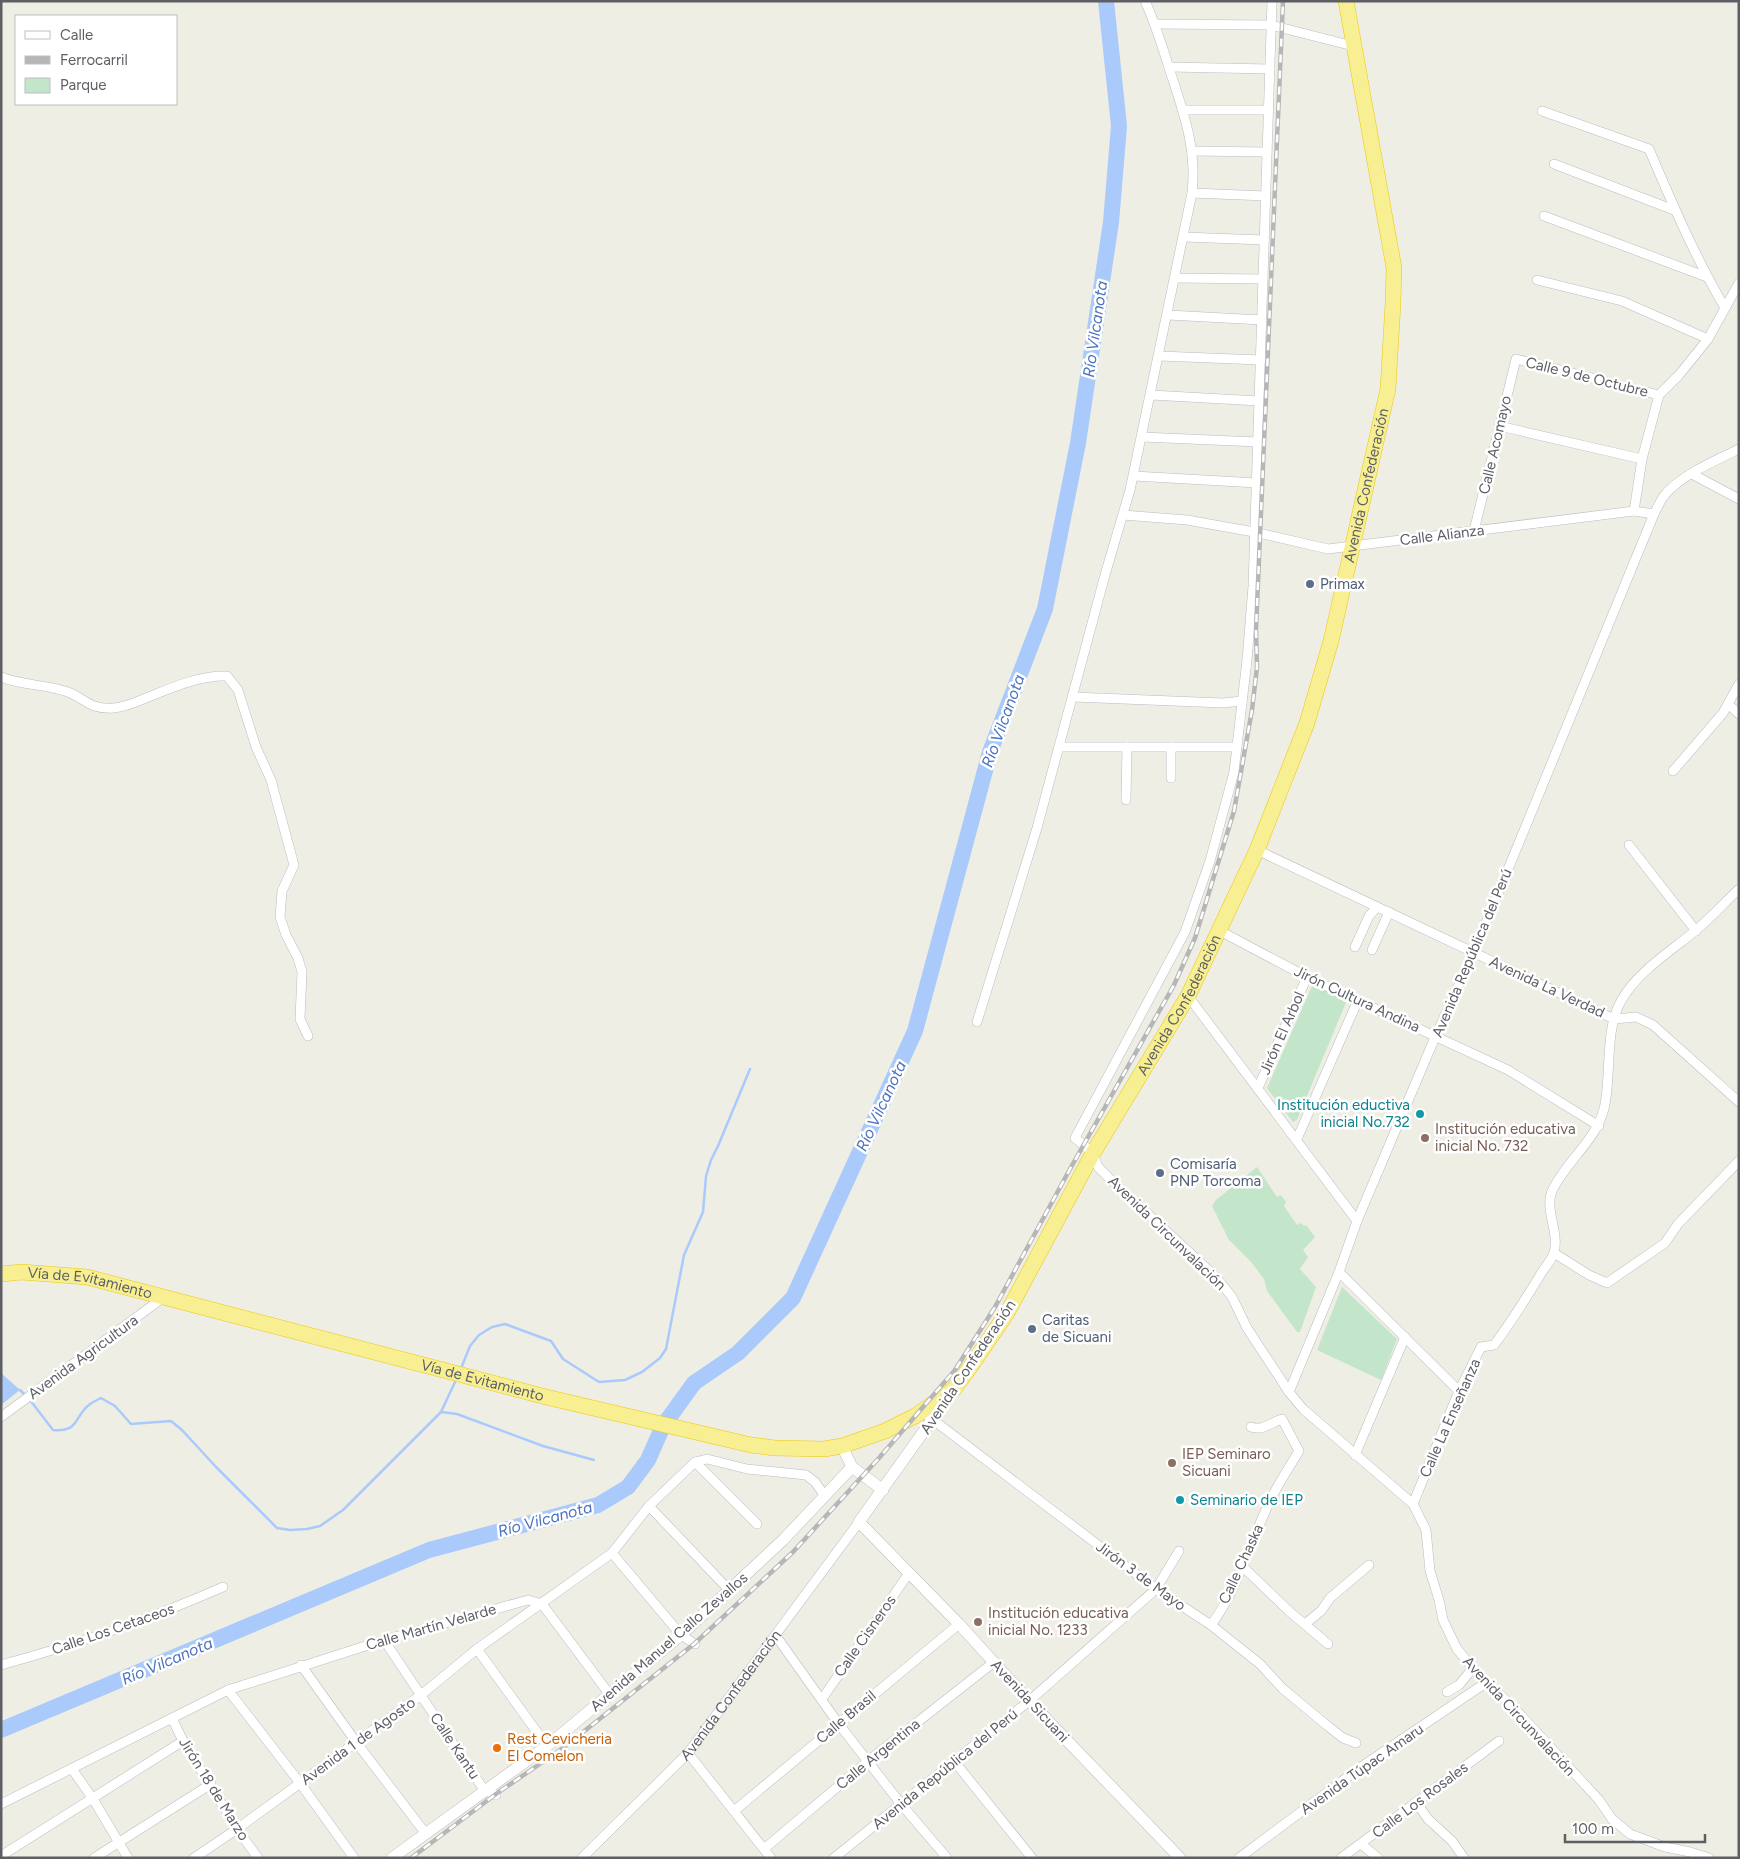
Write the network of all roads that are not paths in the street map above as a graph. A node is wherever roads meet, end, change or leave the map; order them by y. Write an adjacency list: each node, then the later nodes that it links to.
1 (1145, 1): 4 (street)
2 (1272, 1): 5 (street)
3 (1346, 1): 6 (highway, Avenida Confederación)
4 (1155, 24): 5 (street); 7 (street)
5 (1272, 25): 6 (street); 8 (street)
6 (1353, 46): 50 (highway, Avenida Confederación)
7 (1169, 67): 8 (street); 9 (street)
8 (1270, 69): 10 (street)
9 (1183, 110): 10 (street); 12 (street)
10 (1269, 110): 13 (street)
11 (1542, 111): 17 (street)
12 (1192, 151): 13 (street); 15 (street)
13 (1267, 152): 16 (street)
14 (1554, 164): 17 (street)
15 (1192, 193): 16 (street); 19 (street)
16 (1266, 196): 20 (street)
17 (1674, 210): 21 (street)
18 (1544, 216): 21 (street)
19 (1184, 237): 20 (street); 22 (street)
20 (1264, 240): 23 (street)
21 (1707, 277): 26 (street)
22 (1176, 278): 23 (street); 27 (street)
23 (1263, 279): 28 (street)
24 (1537, 280): 29 (street)
25 (1739, 283): 26 (street)
26 (1724, 308): 29 (street)
27 (1168, 315): 28 (street); 30 (street)
28 (1262, 320): 32 (street)
29 (1708, 339): 34 (street)
30 (1159, 356): 32 (street); 33 (street)
31 (1516, 359): 34 (street, Calle 9 de Octubre); 36 (street, Calle Acomayo)
32 (1260, 360): 35 (street)
33 (1151, 395): 35 (street); 37 (street)
34 (1659, 395): 40 (street)
35 (1259, 401): 38 (street)
36 (1499, 426): 40 (street); 48 (street, Calle Acomayo)
37 (1142, 437): 38 (street); 42 (street)
38 (1258, 442): 43 (street)
39 (1739, 450): 41 (street)
40 (1642, 459): 45 (street)
41 (1692, 474): 44 (street); 46 (street)
42 (1134, 476): 43 (street); 47 (street)
43 (1257, 483): 49 (street)
44 (1739, 499)
45 (1634, 511): 46 (street, Calle Alianza); 48 (street, Calle Alianza)
46 (1654, 514): 73 (street, Avenida República del Perú)
47 (1123, 515): 49 (street, Calle Alianza); 53 (street)
48 (1474, 531): 50 (street, Calle Alianza)
49 (1254, 532): 50 (street, Calle Alianza); 54 (street)
50 (1351, 546): 65 (highway, Avenida Confederación)
51 (1, 677): 79 (street)
52 (1739, 684): 55 (street)
53 (1073, 697): 54 (street); 57 (street)
54 (1242, 701): 60 (street)
55 (1728, 704): 56 (street); 61 (street)
56 (1739, 714)
57 (1060, 747): 58 (street); 78 (street)
58 (1127, 747): 59 (street); 63 (street)
59 (1171, 747): 60 (street); 62 (street)
60 (1237, 747): 85 (street, Avenida Circunvalación)
61 (1673, 771)
62 (1171, 778)
63 (1126, 800)
64 (1629, 845): 69 (street)
65 (1257, 850): 67 (street, Avenida La Verdad); 70 (highway, Avenida Confederación)
66 (1739, 889): 69 (street)
67 (1377, 907): 68 (street, Avenida La Verdad); 71 (street)
68 (1389, 912): 72 (street); 73 (street, Avenida La Verdad)
69 (1696, 930): 77 (street)
70 (1220, 931): 74 (street, Jirón Cultura Andina); 75 (highway, Avenida Confederación)
71 (1355, 947)
72 (1372, 950)
73 (1474, 952): 77 (street, Avenida La Verdad); 80 (street, Avenida República del Perú)
74 (1307, 977): 76 (street, Jirón Cultura Andina); 81 (street, Jirón El Arbol)
75 (1188, 996): 81 (street); 85 (highway, Avenida Confederación)
76 (1358, 1000): 80 (street, Jirón Cultura Andina); 84 (street)
77 (1614, 1019): 82 (street, Avenida La Verdad); 83 (street)
78 (977, 1022)
79 (308, 1036)
80 (1436, 1036): 83 (street, Jirón Cultura Andina); 87 (street, Avenida República del Perú)
81 (1258, 1088): 84 (street)
82 (1739, 1102)
83 (1598, 1126): 88 (street)
84 (1297, 1139): 87 (street)
85 (1093, 1153): 93 (highway, Avenida Confederación); 95 (street, Avenida Circunvalación)
86 (1739, 1161): 88 (street)
87 (1358, 1221): 89 (street, Avenida República del Perú)
88 (1554, 1252): 94 (street, Calle La Enseñanza)
89 (1339, 1272): 92 (street); 95 (street, Avenida República del Perú)
90 (1, 1274): 91 (highway, Vía de Evitamiento)
91 (165, 1296): 97 (street, Avenida Agricultura); 99 (highway, Vía de Evitamiento)
92 (1405, 1337): 94 (street); 100 (street)
93 (954, 1389): 96 (highway, Vía de Evitamiento)
94 (1459, 1391): 105 (street, Calle La Enseñanza)
95 (1289, 1392): 100 (street, Avenida Circunvalación)
96 (927, 1416): 99 (highway, Vía de Evitamiento); 103 (street, Avenida Confederación); 115 (street, Jirón 3 de Mayo)
97 (1, 1417)
98 (1251, 1428): 112 (street, Calle Chaska)
99 (842, 1446): 102 (street)
100 (1355, 1455): 105 (street, Avenida Circunvalación)
101 (695, 1462): 104 (street); 106 (street); 108 (street)
102 (852, 1467): 103 (street); 104 (street, Avenida Manuel Callo Zevallos)
103 (883, 1490): 107 (street, Avenida Confederación)
104 (825, 1496): 116 (street, Avenida Manuel Callo Zevallos)
105 (1413, 1504): 130 (street, Avenida Circunvalación)
106 (649, 1506): 110 (street); 116 (street)
107 (860, 1522): 113 (street, Avenida Sicuani); 122 (street, Avenida Confederación)
108 (757, 1524)
109 (1179, 1551): 115 (street, Avenida República del Perú)
110 (612, 1553): 117 (street); 121 (street)
111 (1370, 1565): 119 (street)
112 (1242, 1566): 119 (street); 120 (street, Calle Chaska)
113 (909, 1573): 118 (street, Avenida Sicuani); 136 (street, Calle Cisneros)
114 (223, 1587): 128 (street, Calle Los Cetaceos)
115 (1156, 1589): 120 (street, Jirón 3 de Mayo); 137 (street, Avenida República del Perú)
116 (730, 1591): 121 (street, Avenida Manuel Callo Zevallos)
117 (542, 1604): 123 (street, Calle Martín Velarde); 126 (street, Avenida 1 de Agosto); 135 (street)
118 (959, 1624): 127 (street, Avenida Sicuani); 139 (street, Calle Brasil)
119 (1305, 1624): 125 (street)
120 (1211, 1625): 143 (street, Jirón 3 de Mayo)
121 (681, 1635): 124 (street); 135 (street, Avenida Manuel Callo Zevallos)
122 (776, 1636): 136 (street); 145 (street, Avenida Confederación)
123 (384, 1640): 129 (street, Calle Martín Velarde); 134 (street, Calle Kantu)
124 (695, 1644)
125 (1328, 1644)
126 (477, 1649): 134 (street, Avenida 1 de Agosto); 144 (street)
127 (994, 1662): 137 (street, Avenida Sicuani); 146 (street, Calle Argentina)
128 (1, 1665)
129 (301, 1665): 132 (street, Calle Martín Velarde); 141 (street)
130 (1473, 1668): 131 (street, Avenida Circunvalación); 133 (street)
131 (1487, 1682): 176 (street, Avenida Túpac Amaru); 180 (street, Avenida Circunvalación)
132 (228, 1690): 138 (street, Calle Martín Velarde); 149 (street)
133 (1447, 1692)
134 (421, 1695): 141 (street, Avenida 1 de Agosto); 151 (street, Calle Kantu)
135 (610, 1695): 144 (street, Avenida Manuel Callo Zevallos)
136 (822, 1699): 139 (street)
137 (1029, 1701): 147 (street, Avenida República del Perú); 175 (street, Avenida Sicuani)
138 (172, 1718): 140 (street, Jirón 18 de Marzo); 148 (street, Calle Martín Velarde)
139 (838, 1723): 146 (street); 157 (street, Calle Brasil)
140 (183, 1741): 150 (street, Jirón 18 de Marzo); 153 (street)
141 (356, 1742): 149 (street, Avenida 1 de Agosto); 159 (street)
142 (1499, 1742): 154 (street, Calle Los Rosales)
143 (1356, 1743)
144 (547, 1746): 151 (street, Avenida Manuel Callo Zevallos)
145 (688, 1753): 157 (street); 170 (street, Avenida Confederación)
146 (868, 1761): 156 (street); 162 (street, Calle Argentina)
147 (954, 1761): 156 (street, Avenida República del Perú); 174 (street)
148 (72, 1769): 153 (street); 155 (street, Calle Martín Velarde)
149 (300, 1783): 158 (street, Avenida 1 de Agosto); 168 (street)
150 (211, 1784): 158 (street, Jirón 18 de Marzo); 160 (street)
151 (484, 1790): 152 (street, Calle Kantu); 159 (street, Avenida Manuel Callo Zevallos)
152 (496, 1795)
153 (93, 1800): 160 (street); 163 (street)
154 (1416, 1802): 161 (street, Calle Los Rosales); 179 (street)
155 (1, 1804)
156 (901, 1804): 172 (street, Avenida República del Perú); 173 (street)
157 (734, 1811): 162 (street)
158 (237, 1828): 166 (street, Avenida 1 de Agosto); 167 (street, Jirón 18 de Marzo)
159 (426, 1834): 169 (street, Avenida Manuel Callo Zevallos)
160 (118, 1842): 164 (street); 165 (street)
161 (1361, 1844): 177 (street, Calle Los Rosales); 178 (street)
162 (764, 1849): 171 (street)
163 (1, 1856)
164 (94, 1858)
165 (128, 1858)
166 (194, 1858)
167 (258, 1858)
168 (354, 1858)
169 (392, 1858)
170 (582, 1858)
171 (771, 1858)
172 (834, 1858)
173 (947, 1858)
174 (1032, 1858)
175 (1180, 1858)
176 (1239, 1858)
177 (1341, 1858)
178 (1378, 1858)
179 (1464, 1858)
180 (1709, 1858)

